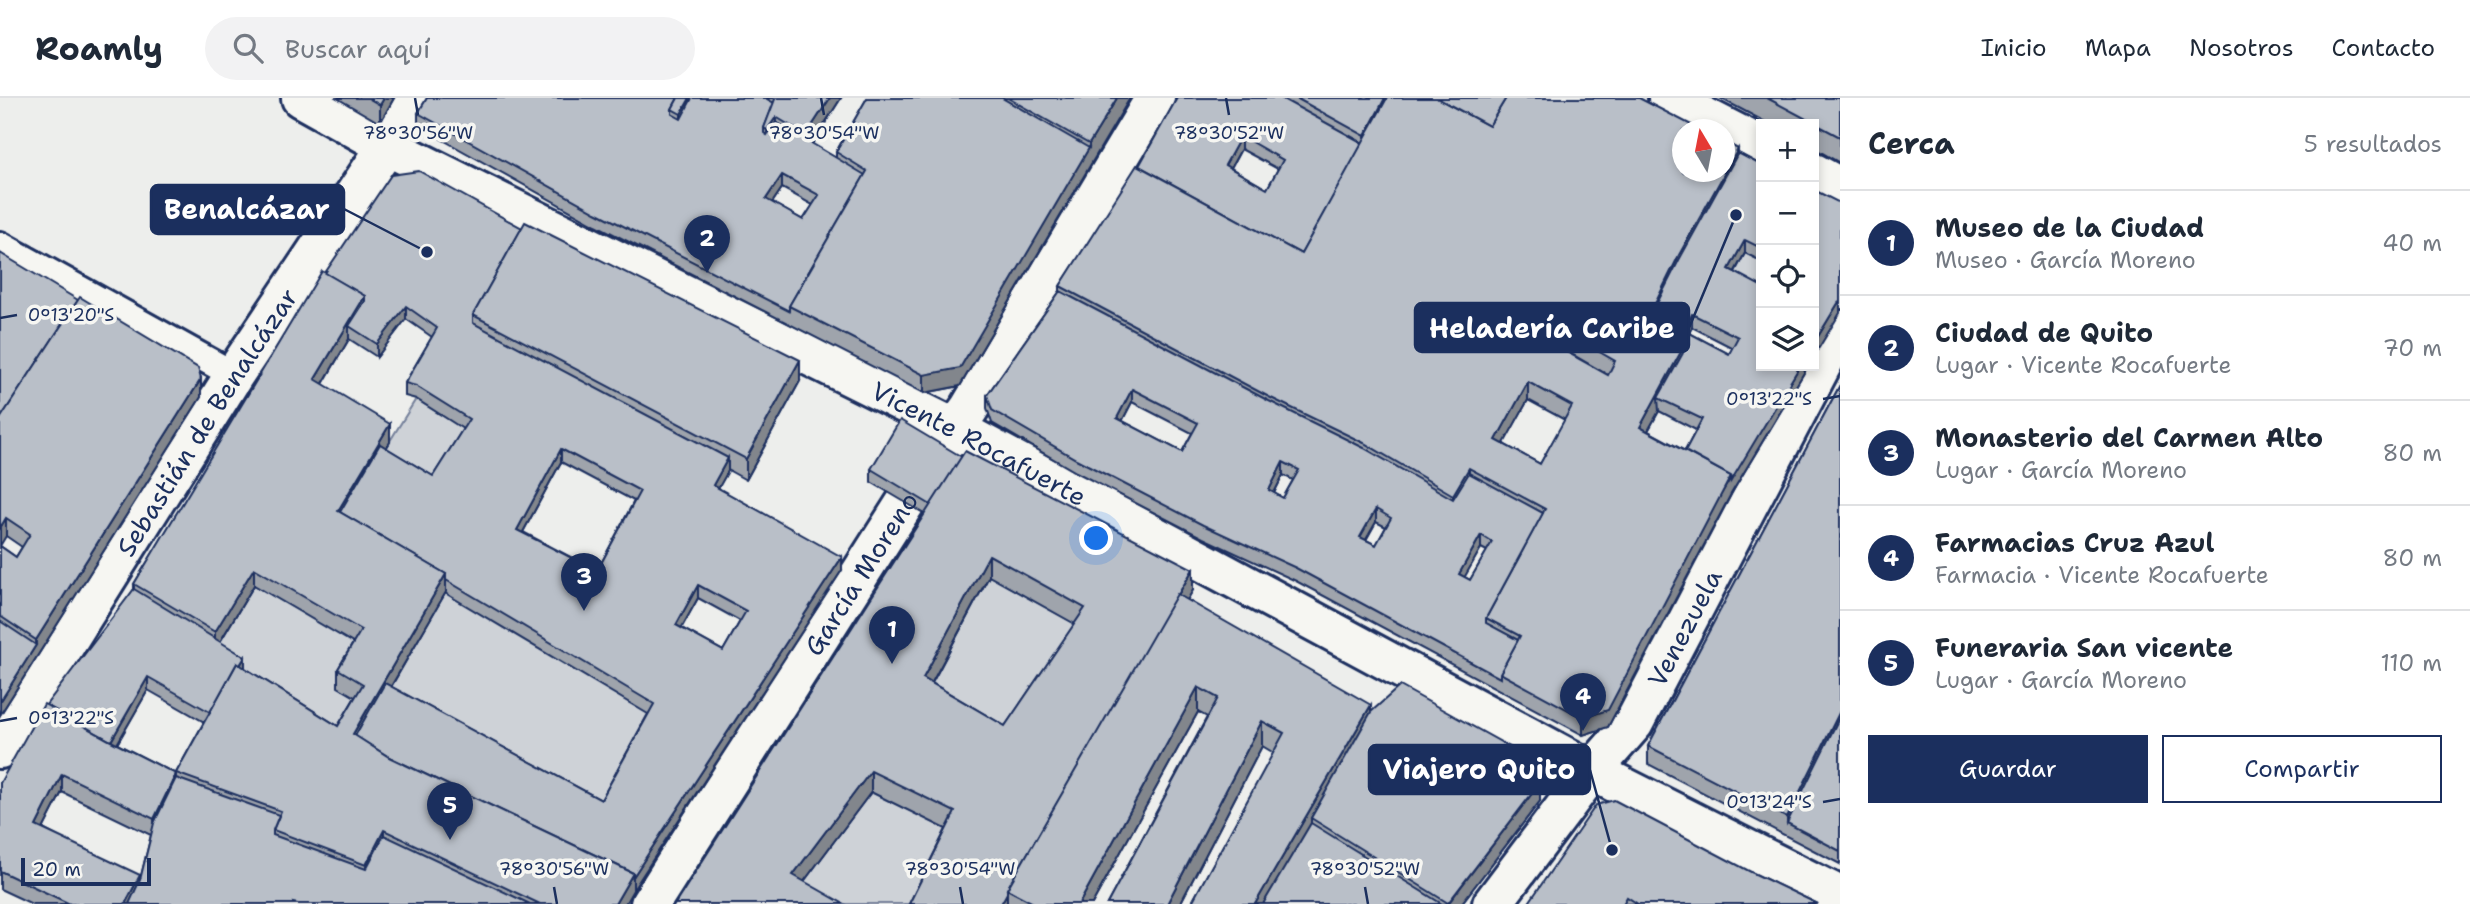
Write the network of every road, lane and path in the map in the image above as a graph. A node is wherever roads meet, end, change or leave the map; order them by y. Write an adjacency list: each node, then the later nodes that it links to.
1 (301, 98): 6 (street, Vicente Rocafuerte)
2 (415, 98): 6 (street, Sebastián de Benalcázar)
3 (1155, 98): 12 (street, García Moreno)
4 (1668, 98): 5 (street)
5 (1756, 143)
6 (387, 146): 11 (street, Sebastián de Benalcázar); 12 (street, Vicente Rocafuerte)
7 (1819, 176): 8 (street)
8 (1840, 187)
9 (0, 245): 11 (lane)
10 (1840, 330): 14 (street, Venezuela)
11 (234, 375): 13 (street, Sebastián de Benalcázar)
12 (956, 429): 14 (street, Vicente Rocafuerte); 16 (street, García Moreno)
13 (0, 749)
14 (1592, 771): 15 (street, Vicente Rocafuerte); 17 (street, Venezuela)
15 (1840, 896)
16 (650, 904)
17 (1492, 904)

